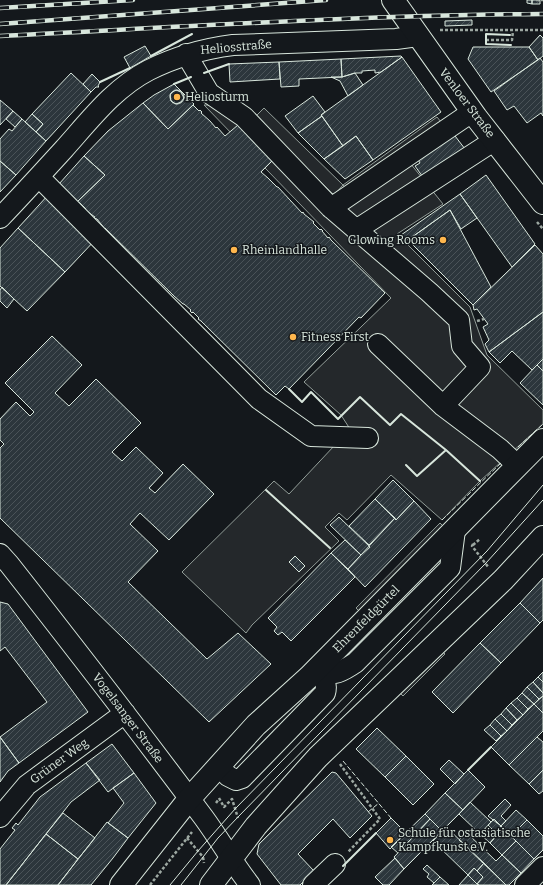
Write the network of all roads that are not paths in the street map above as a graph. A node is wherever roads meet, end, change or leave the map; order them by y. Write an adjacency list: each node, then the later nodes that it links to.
1 (393, 0): 2 (main road, Venloer Straße)
2 (418, 36): 3 (street, Heliosstraße); 4 (main road, Venloer Straße)
3 (186, 54): 6 (street, Heliosstraße); 8 (street)
4 (472, 112): 5 (main road, Venloer Straße); 8 (street)
5 (495, 140): 7 (main road, Venloer Straße); 10 (street)
6 (39, 177): 9 (street, Heliosstraße); 13 (street)
7 (543, 203)
8 (331, 208): 10 (street)
9 (0, 218)
10 (356, 230): 12 (street)
11 (378, 344): 12 (street)
12 (443, 406): 15 (street)
13 (368, 438)
14 (543, 440): 15 (main road, Ehrenfeldgürtel)
15 (521, 462): 19 (main road, Ehrenfeldgürtel)
16 (543, 537): 22 (main road)
17 (3, 564): 18 (street, Vogelsanger Straße)
18 (125, 713): 19 (street, Vogelsanger Straße); 20 (street, Grüner Weg)
19 (189, 798): 22 (street, Vogelsanger Straße); 24 (main road, Ehrenfeldgürtel)
20 (0, 816)
21 (341, 858): 27 (street)
22 (231, 859): 25 (main road); 26 (street, Vogelsanger Straße)
23 (543, 867): 28 (street)
24 (121, 885)
25 (211, 885)
26 (250, 885)
27 (313, 885)
28 (525, 885)

